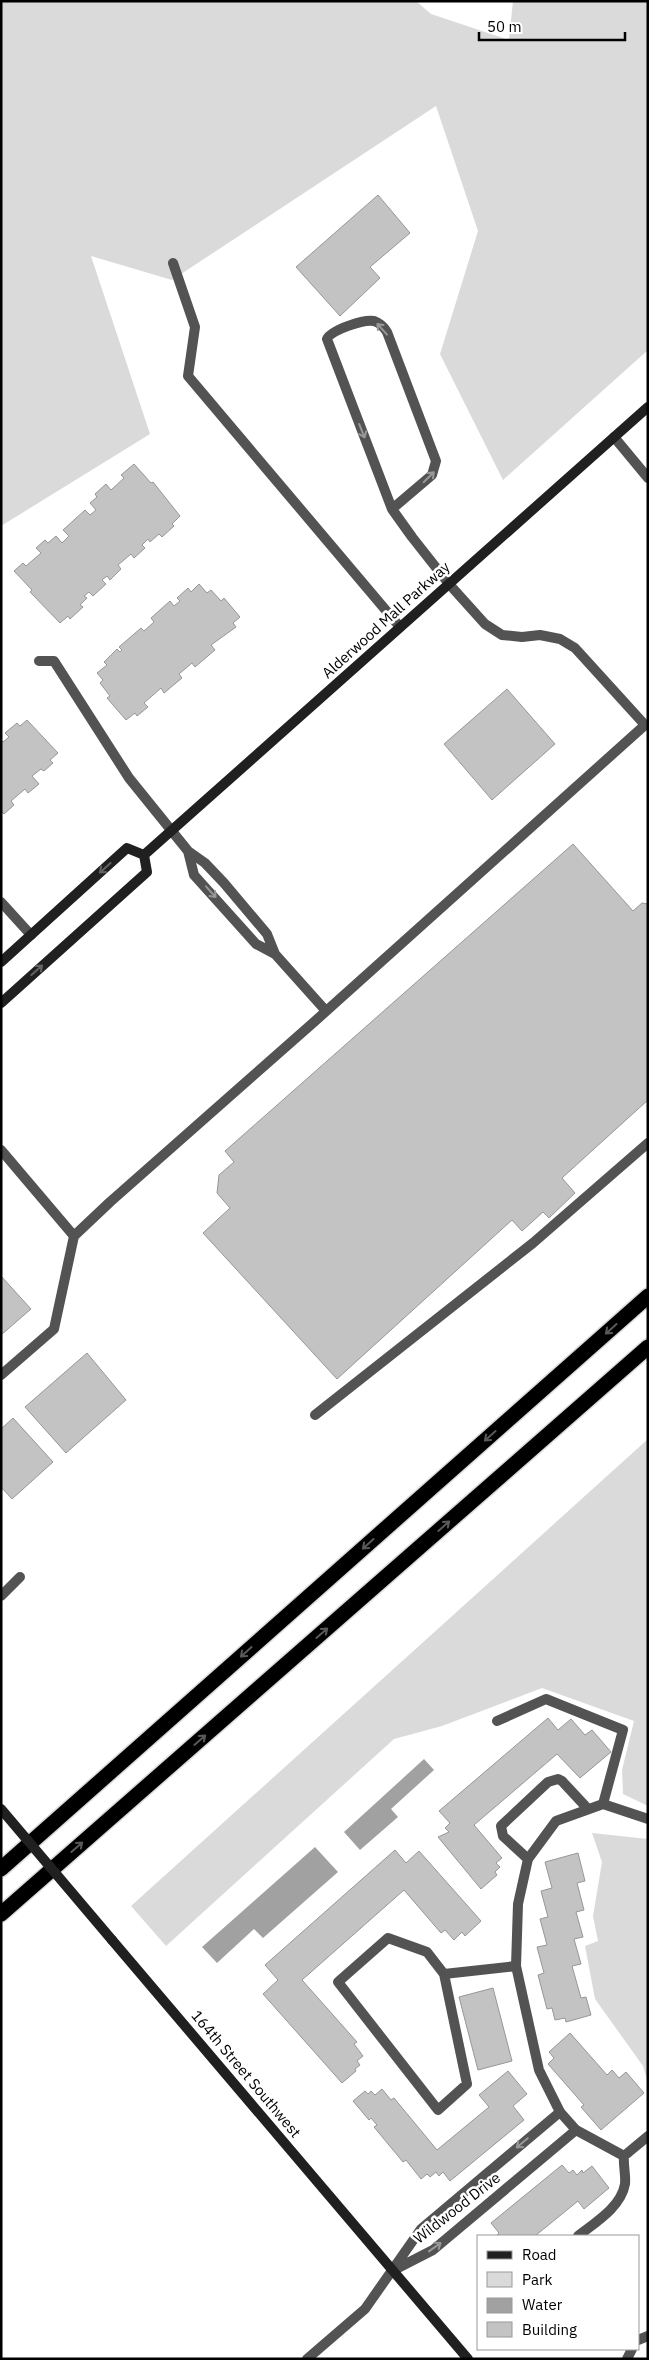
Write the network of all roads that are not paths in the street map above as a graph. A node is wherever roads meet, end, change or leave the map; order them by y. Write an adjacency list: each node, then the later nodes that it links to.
1 (173, 264): 7 (street)
2 (648, 407): 3 (main road, Alderwood Mall Parkway)
3 (614, 437): 4 (street); 6 (main road, Alderwood Mall Parkway)
4 (648, 478)
5 (392, 509): 5 (street, one-way to 5); 6 (street)
6 (449, 584): 7 (main road, Alderwood Mall Parkway); 17 (street)
7 (400, 627): 9 (main road, Alderwood Mall Parkway)
8 (39, 661): 9 (street)
9 (171, 831): 10 (street); 11 (main road, Alderwood Mall Parkway)
10 (188, 851): 14 (street); 14 (street, one-way to 14)
11 (144, 855): 13 (main road, one-way to 13); 16 (main road, one-way to 11)
12 (1, 902): 13 (street)
13 (31, 935): 15 (main road)
14 (275, 954): 17 (street)
15 (1, 962)
16 (1, 1003)
17 (326, 1011): 20 (street)
18 (648, 1143): 24 (street)
19 (1, 1150): 20 (street)
20 (74, 1236): 23 (street)
21 (648, 1296): 33 (highway, one-way to 33)
22 (648, 1347): 34 (highway, one-way to 22)
23 (1, 1375)
24 (315, 1414)
25 (20, 1576): 26 (street)
26 (1, 1596)
27 (497, 1720): 28 (street)
28 (603, 1804): 30 (street); 31 (street)
29 (1, 1809): 42 (main road, 164th Street Southwest, bridge)
30 (588, 1809): 32 (street); 32 (street)
31 (648, 1819)
32 (528, 1859): 35 (street)
33 (1, 1868)
34 (1, 1914)
35 (516, 1966): 36 (street); 37 (street)
36 (444, 1974): 36 (street)
37 (560, 2112): 38 (street); 42 (street, Wildwood Drive, one-way to 42)
38 (576, 2130): 40 (street); 42 (street, Wildwood Drive, one-way to 38)
39 (648, 2136): 40 (street)
40 (624, 2156): 41 (street)
41 (579, 2235)
42 (393, 2270): 43 (street); 44 (main road, 164th Street Southwest)
43 (307, 2359)
44 (468, 2359)

